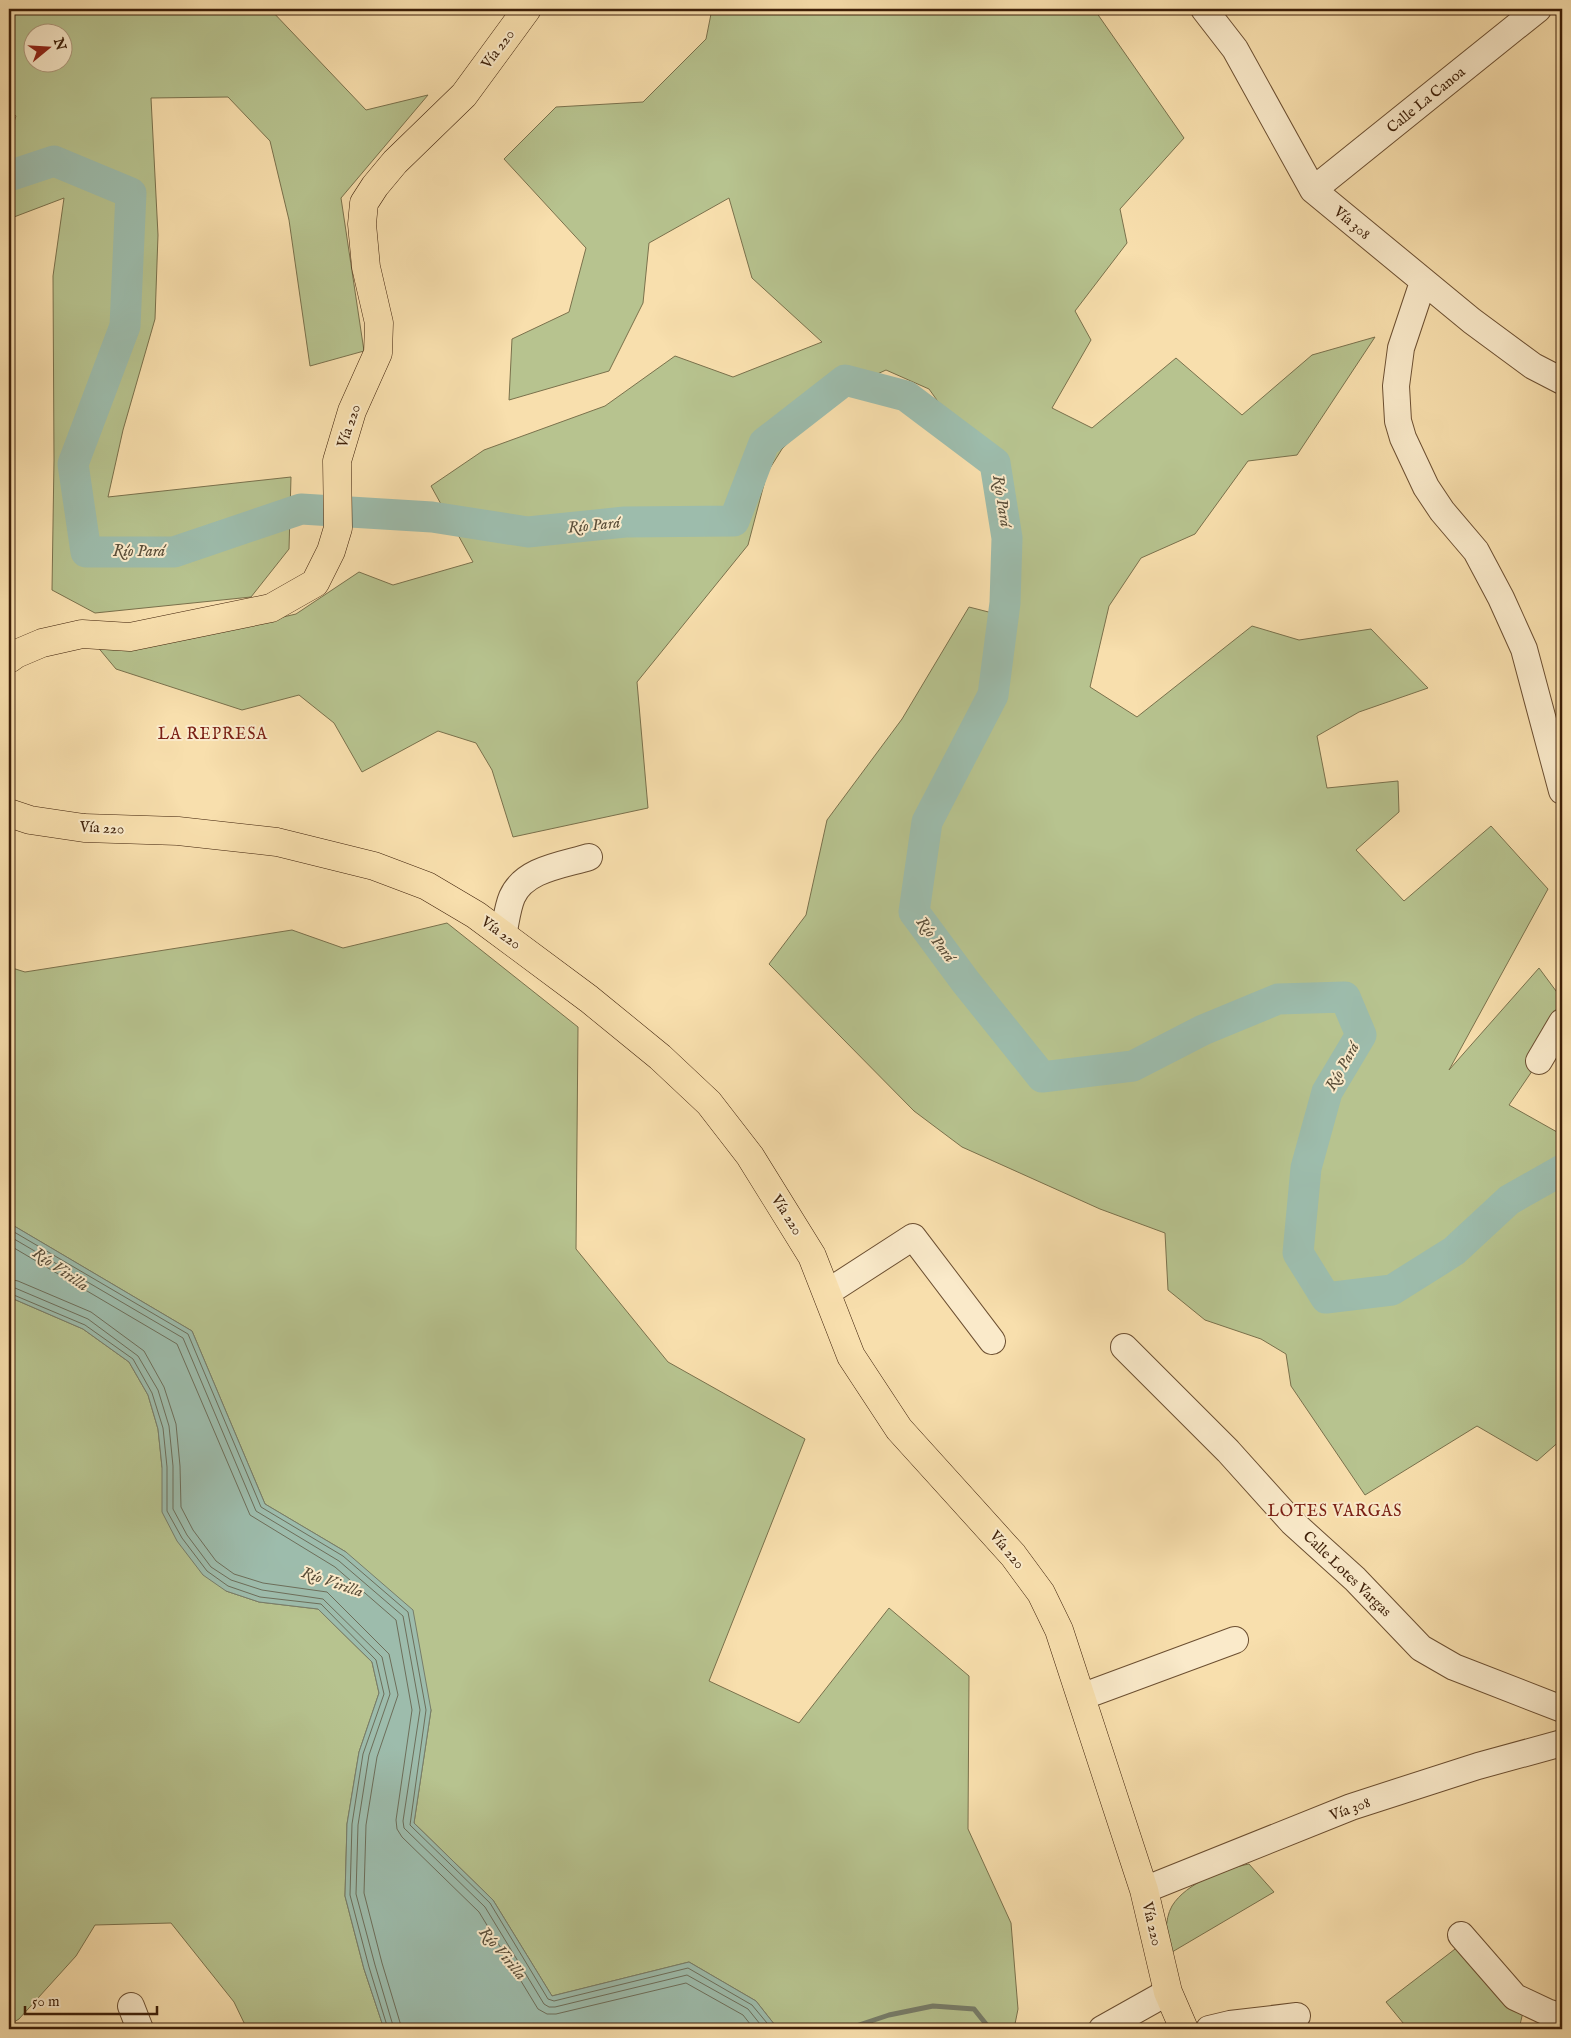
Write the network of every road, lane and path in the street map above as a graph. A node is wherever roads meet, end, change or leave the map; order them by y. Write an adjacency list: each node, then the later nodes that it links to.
1 (527, 9): 7 (main road, Vía 220)
2 (1204, 9): 4 (street, Vía 308)
3 (1538, 9): 4 (street, Calle La Canoa)
4 (1313, 190): 5 (street, Vía 308)
5 (1423, 282): 6 (street, Vía 308); 8 (street)
6 (1562, 381)
7 (11, 652)
8 (1562, 791)
9 (9, 813): 11 (main road, Vía 220)
10 (589, 858): 11 (street)
11 (503, 935): 14 (main road, Vía 220)
12 (1562, 1022): 13 (street)
13 (1539, 1061)
14 (828, 1292): 15 (street); 18 (main road, Vía 220)
15 (992, 1340)
16 (1124, 1347): 19 (street, Calle Lotes Vargas)
17 (1236, 1640): 18 (street)
18 (1082, 1698): 21 (main road, Vía 220)
19 (1562, 1709)
20 (1562, 1743): 21 (street, Vía 308)
21 (1144, 1890): 23 (main road, Vía 220)
22 (1462, 1936): 25 (street)
23 (1168, 1992): 26 (street); 27 (main road, Vía 220)
24 (1298, 2016): 28 (street)
25 (1562, 2017)
26 (1102, 2029)
27 (1184, 2029)
28 (1209, 2029)

